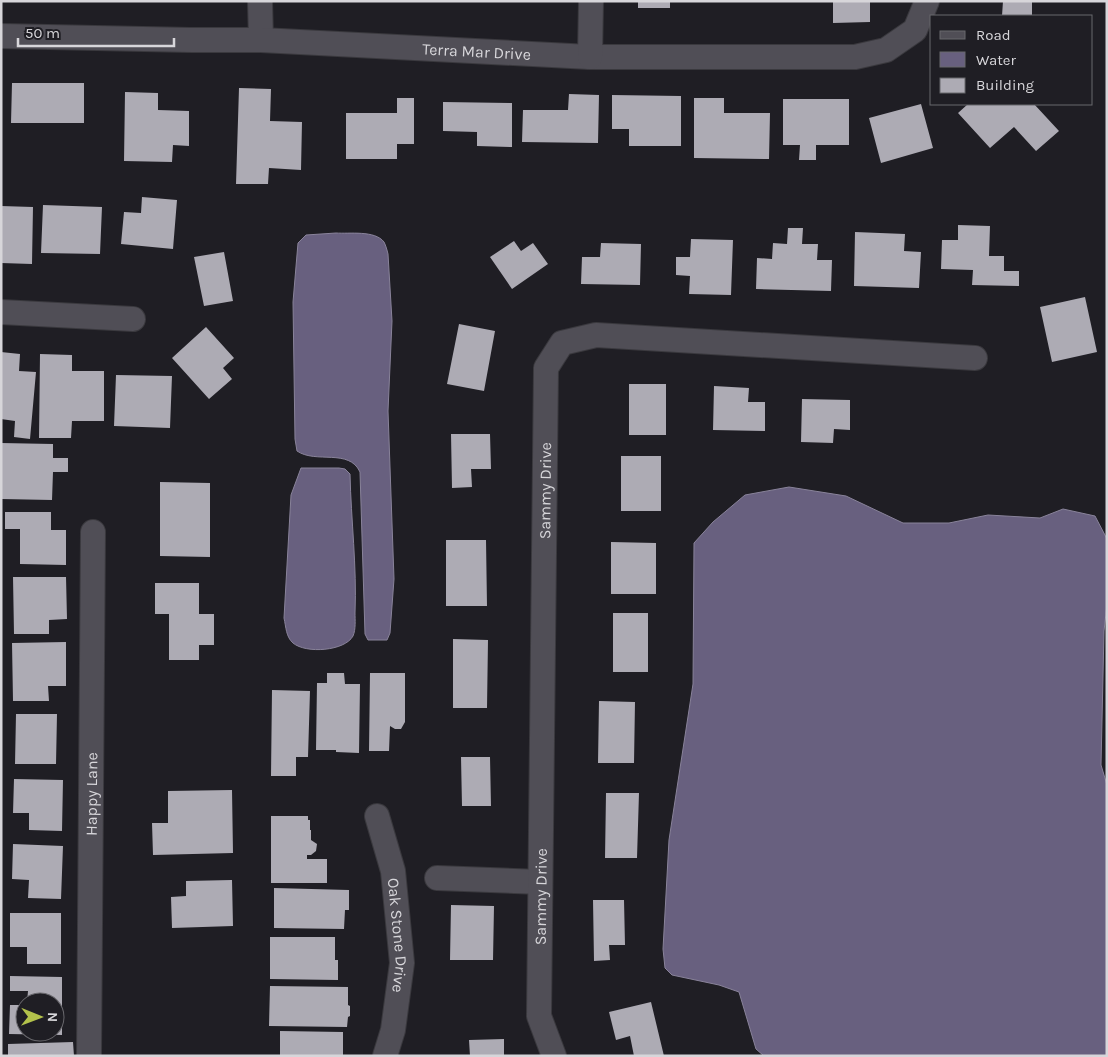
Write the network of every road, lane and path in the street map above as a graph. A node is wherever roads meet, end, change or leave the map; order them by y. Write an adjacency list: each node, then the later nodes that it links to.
1 (260, 1): 5 (street)
2 (591, 1): 6 (street)
3 (927, 1): 6 (street, Terra Mar Drive)
4 (1, 36): 5 (street, Terra Mar Drive)
5 (261, 40): 6 (street, Terra Mar Drive)
6 (590, 57)
7 (1, 312): 8 (street)
8 (134, 319)
9 (975, 358): 13 (street, Sammy Drive)
10 (93, 532): 14 (street, Happy Lane)
11 (377, 816): 15 (street, Oak Stone Drive)
12 (437, 878): 13 (street)
13 (540, 882): 16 (street, Sammy Drive)
14 (89, 1056)
15 (385, 1056)
16 (554, 1056)

